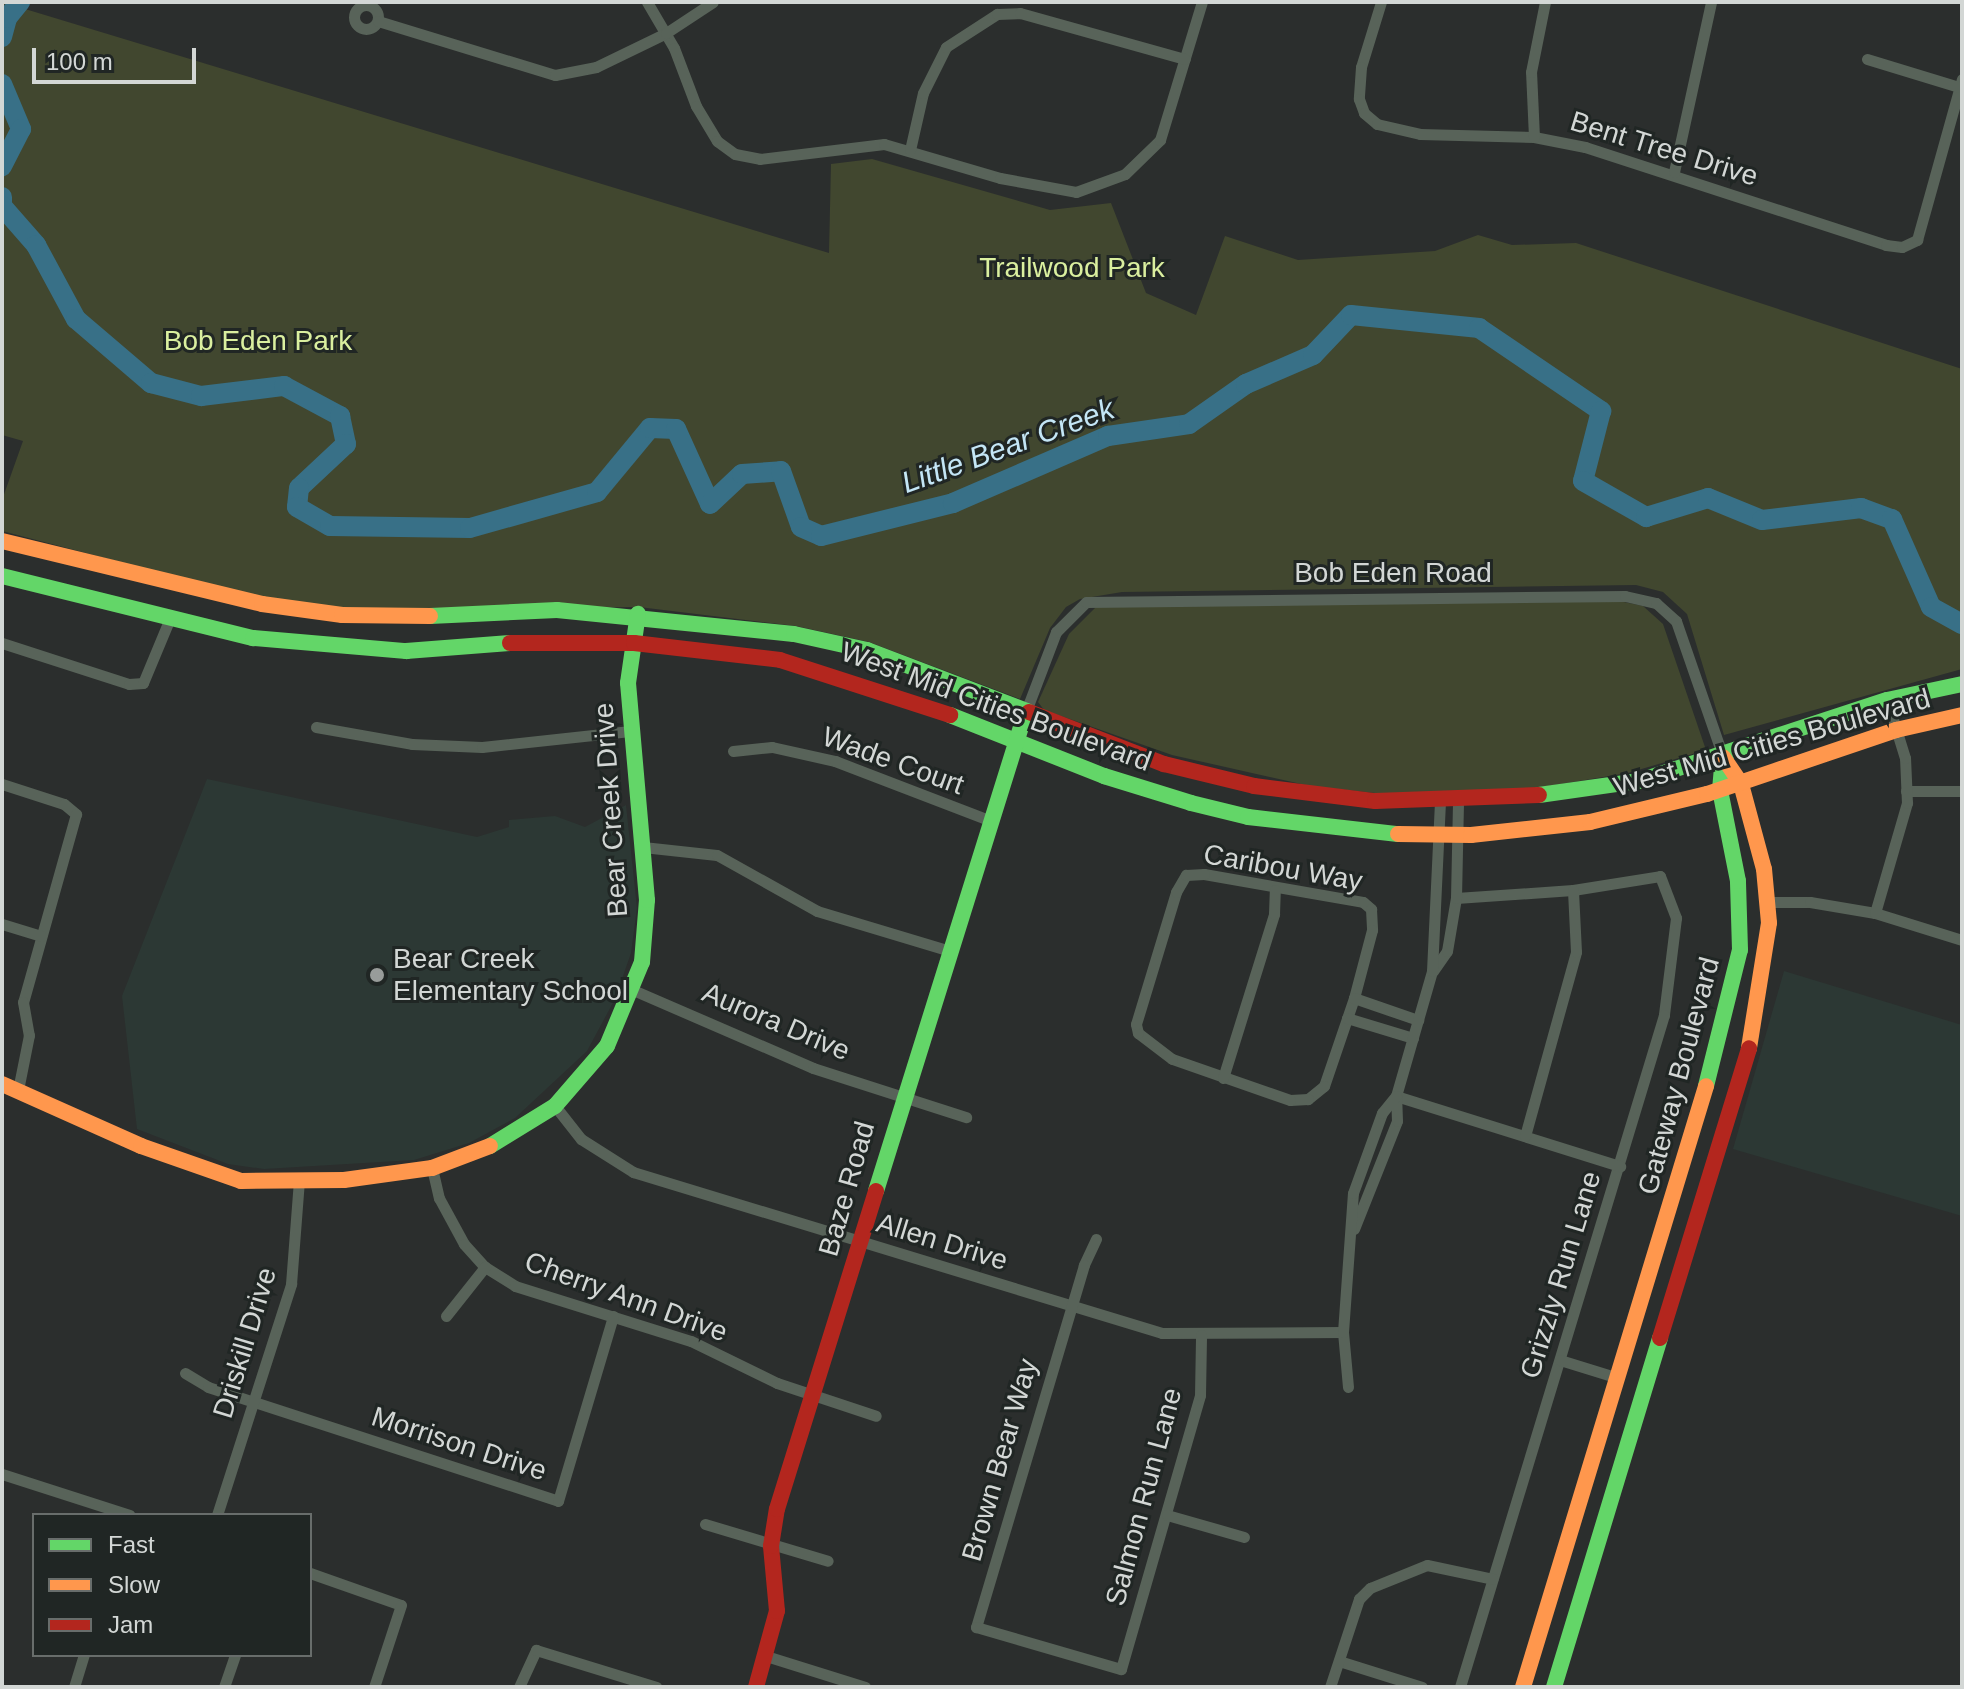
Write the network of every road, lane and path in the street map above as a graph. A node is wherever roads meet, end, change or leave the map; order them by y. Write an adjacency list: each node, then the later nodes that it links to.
1 (647, 2): 8 (street)
2 (713, 2): 8 (street)
3 (1202, 2): 9 (street)
4 (1381, 2): 12 (street, Bent Tree Drive)
5 (1545, 2): 12 (street)
6 (1711, 2): 14 (street)
7 (378, 21): 8 (street)
8 (666, 33): 13 (street)
9 (1185, 59): 13 (street); 13 (street)
10 (1867, 59): 11 (street)
11 (1960, 83): 14 (street, Bent Tree Drive)
12 (1534, 137): 14 (street, Bent Tree Drive)
13 (910, 150)
14 (1674, 172)
15 (2, 541): 17 (street, West Mid Cities Boulevard)
16 (2, 576): 18 (street, West Mid Cities Boulevard)
17 (638, 614): 20 (street, Bear Creek Drive); 23 (street, West Mid Cities Boulevard)
18 (170, 618): 19 (street); 20 (street, West Mid Cities Boulevard)
19 (2, 643)
20 (634, 643): 27 (street, Bear Creek Drive); 28 (street, West Mid Cities Boulevard)
21 (1962, 684): 22 (street, West Mid Cities Boulevard)
22 (1887, 700): 26 (street); 30 (street, West Mid Cities Boulevard)
23 (1026, 711): 28 (street, Baze Road); 30 (street, Bob Eden Road); 37 (street, West Mid Cities Boulevard)
24 (1962, 715): 26 (street, West Mid Cities Boulevard)
25 (316, 727): 27 (street)
26 (1896, 730): 32 (street, West Mid Cities Boulevard); 34 (street)
27 (630, 731): 40 (street, Bear Creek Drive)
28 (1015, 741): 38 (street, Baze Road); 39 (street, West Mid Cities Boulevard)
29 (733, 751): 38 (street, Wade Court)
30 (1723, 757): 32 (street, Gateway Boulevard); 33 (street, Gateway Boulevard); 36 (street, West Mid Cities Boulevard)
31 (2, 784): 47 (street)
32 (1741, 784): 33 (street, West Mid Cities Boulevard); 44 (street, Gateway Boulevard)
33 (1720, 790): 39 (street, West Mid Cities Boulevard); 77 (street, Gateway Boulevard)
34 (1906, 791): 35 (street); 45 (street)
35 (1962, 791)
36 (1458, 802): 37 (street, West Mid Cities Boulevard); 39 (street)
37 (1440, 803): 39 (street)
38 (989, 820): 49 (street, Baze Road)
39 (1449, 835): 43 (street); 50 (street)
40 (643, 847): 49 (street); 51 (street, Bear Creek Drive)
41 (1275, 890): 52 (street, Caribou Way); 56 (street); 56 (street, Caribou Way)
42 (1573, 890): 43 (street); 62 (street); 63 (street, Grizzly Run Lane)
43 (1456, 898): 50 (street)
44 (1766, 902): 45 (street); 78 (street, Gateway Boulevard)
45 (1875, 913): 48 (street)
46 (2, 924): 47 (street)
47 (41, 936): 57 (street)
48 (1962, 940)
49 (950, 951): 58 (street, Baze Road)
50 (1432, 971): 54 (street)
51 (633, 990): 58 (street, Aurora Drive); 60 (street, Bear Creek Drive)
52 (1354, 998): 53 (street); 54 (street)
53 (1347, 1018): 55 (street); 56 (street)
54 (1418, 1020): 55 (street)
55 (1413, 1038): 59 (street)
56 (1223, 1078)
57 (10, 1087): 65 (street, Bear Creek Drive)
58 (902, 1095): 61 (street, Aurora Drive); 68 (street, Baze Road)
59 (1396, 1096): 62 (street); 66 (street); 66 (street)
60 (555, 1106): 64 (street, Bear Creek Drive); 68 (street, Allen Drive)
61 (966, 1117)
62 (1525, 1136): 63 (street)
63 (1620, 1166): 75 (street, Grizzly Run Lane)
64 (432, 1168): 65 (street, Bear Creek Drive); 69 (street, Cherry Ann Drive)
65 (299, 1181): 81 (street, Driskill Drive)
66 (1354, 1229): 73 (street)
67 (1096, 1239): 70 (street, Brown Bear Way)
68 (859, 1242): 70 (street, Allen Drive); 80 (street, Baze Road)
69 (485, 1267): 71 (street); 72 (street, Cherry Ann Drive)
70 (1071, 1307): 74 (street, Allen Drive); 97 (street, Brown Bear Way)
71 (446, 1316)
72 (613, 1316): 80 (street, Cherry Ann Drive); 81 (street, Morrison Drive)
73 (1343, 1332): 74 (street, Allen Drive); 79 (street)
74 (1201, 1335): 86 (street, Salmon Run Lane)
75 (1560, 1360): 77 (street); 92 (street, Grizzly Run Lane)
76 (185, 1373): 81 (street)
77 (1618, 1378): 78 (street); 109 (street, Gateway Boulevard)
78 (1646, 1386): 110 (street, Gateway Boulevard)
79 (1348, 1387)
80 (813, 1396): 82 (street, Cherry Ann Drive); 89 (street, Baze Road)
81 (253, 1402): 85 (street, Driskill Drive)
82 (876, 1416)
83 (2, 1474): 84 (street)
84 (123, 1513)
85 (218, 1513)
86 (1167, 1515): 88 (street); 97 (street, Salmon Run Lane)
87 (705, 1524): 89 (street)
88 (1244, 1537)
89 (771, 1546): 90 (street); 93 (street, Baze Road)
90 (828, 1561)
91 (312, 1574): 101 (street)
92 (1493, 1579): 96 (street); 108 (street, Grizzly Run Lane)
93 (766, 1656): 98 (street); 104 (street, Baze Road)
94 (83, 1657): 99 (street)
95 (234, 1657): 100 (street)
96 (1339, 1661): 106 (street); 107 (street)
97 (1121, 1669)
98 (842, 1684): 105 (street)
99 (74, 1687)
100 (224, 1687)
101 (374, 1687)
102 (519, 1687): 103 (street)
103 (656, 1687)
104 (756, 1687)
105 (865, 1687)
106 (1330, 1687)
107 (1422, 1687)
108 (1460, 1687)
109 (1523, 1687)
110 (1554, 1687)

